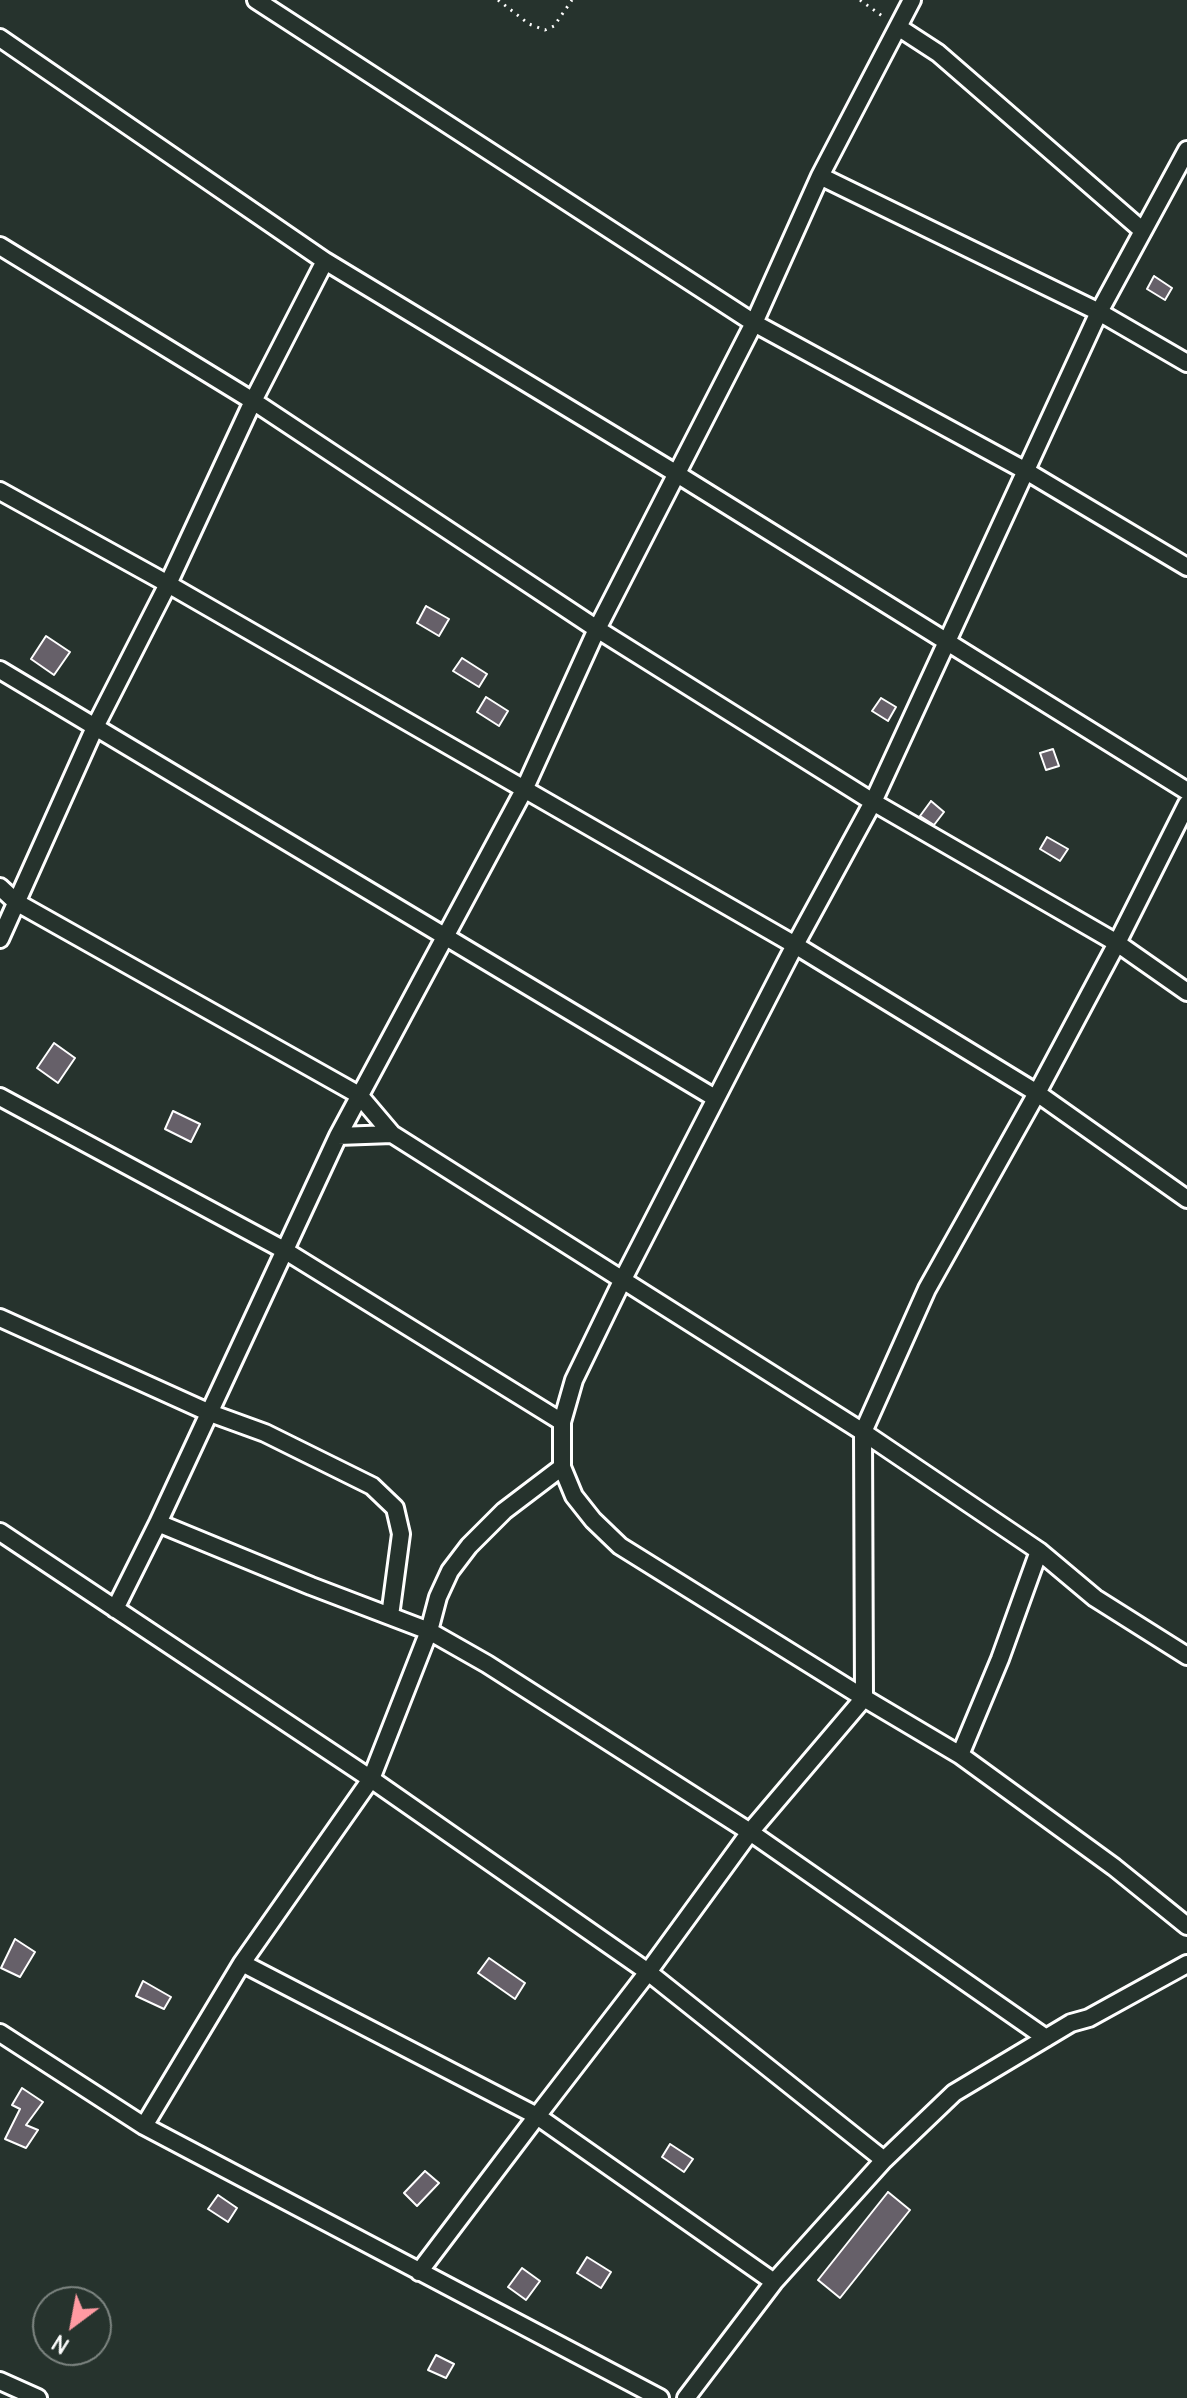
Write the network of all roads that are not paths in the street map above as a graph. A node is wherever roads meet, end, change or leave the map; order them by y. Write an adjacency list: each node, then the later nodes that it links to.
1 (256, 0): 11 (street)
2 (912, 0): 3 (street)
3 (898, 27): 6 (street); 7 (street)
4 (0, 38): 9 (street)
5 (1187, 150): 7 (street)
6 (820, 176): 10 (street); 11 (street)
7 (1143, 231): 10 (street)
8 (0, 246): 13 (street)
9 (325, 261): 13 (street); 15 (street)
10 (1099, 312): 12 (street); 14 (street)
11 (754, 323): 14 (street); 15 (street)
12 (1187, 363)
13 (253, 401): 18 (street); 19 (street)
14 (1026, 471): 17 (street); 20 (street)
15 (677, 474): 19 (street); 20 (street)
16 (0, 491): 18 (street)
17 (1187, 567)
18 (168, 584): 22 (street); 23 (street)
19 (597, 629): 23 (street); 25 (street)
20 (946, 641): 24 (street); 25 (street)
21 (0, 670): 22 (street)
22 (96, 725): 28 (street); 29 (street)
23 (524, 790): 29 (street); 32 (street)
24 (1187, 791)
25 (873, 802): 31 (street); 32 (street)
26 (1187, 804): 31 (street)
27 (0, 887): 28 (street)
28 (16, 902): 30 (street); 35 (street)
29 (447, 937): 35 (street); 37 (street)
30 (0, 939)
31 (1117, 943): 33 (street); 34 (street)
32 (795, 945): 34 (street); 37 (street)
33 (1187, 992)
34 (1037, 1093): 40 (street); 46 (street)
35 (359, 1095): 38 (street); 39 (street)
36 (0, 1097): 41 (street)
37 (715, 1098): 42 (street)
38 (392, 1134): 39 (street); 42 (street)
39 (338, 1136): 41 (street)
40 (1187, 1199)
41 (284, 1250): 44 (street); 45 (street)
42 (623, 1279): 45 (street); 46 (street)
43 (0, 1318): 44 (street)
44 (210, 1413): 48 (street); 52 (street)
45 (562, 1422): 47 (street)
46 (863, 1432): 50 (street); 55 (street)
47 (562, 1467): 53 (street); 55 (street)
48 (158, 1523): 51 (street); 52 (street)
49 (0, 1532): 51 (street)
50 (1039, 1551): 54 (street); 56 (street)
51 (115, 1609): 57 (street)
52 (390, 1616): 53 (street)
53 (429, 1631): 57 (street); 58 (street)
54 (1187, 1656)
55 (864, 1698): 56 (street); 58 (street)
56 (960, 1755): 59 (street)
57 (371, 1779): 60 (street); 62 (street)
58 (750, 1832): 62 (street); 64 (street)
59 (1187, 1926)
60 (242, 1963): 65 (street); 66 (street)
61 (1187, 1964): 64 (street)
62 (648, 1972): 65 (street); 67 (street)
63 (0, 2033): 66 (street)
64 (1046, 2038): 67 (street)
65 (537, 2116): 68 (street); 69 (street)
66 (144, 2126): 68 (street)
67 (884, 2160): 69 (street)
68 (419, 2272): 72 (street)
69 (774, 2282): 73 (street)
70 (0, 2381): 71 (street)
71 (38, 2398)
72 (660, 2398)
73 (686, 2398)

